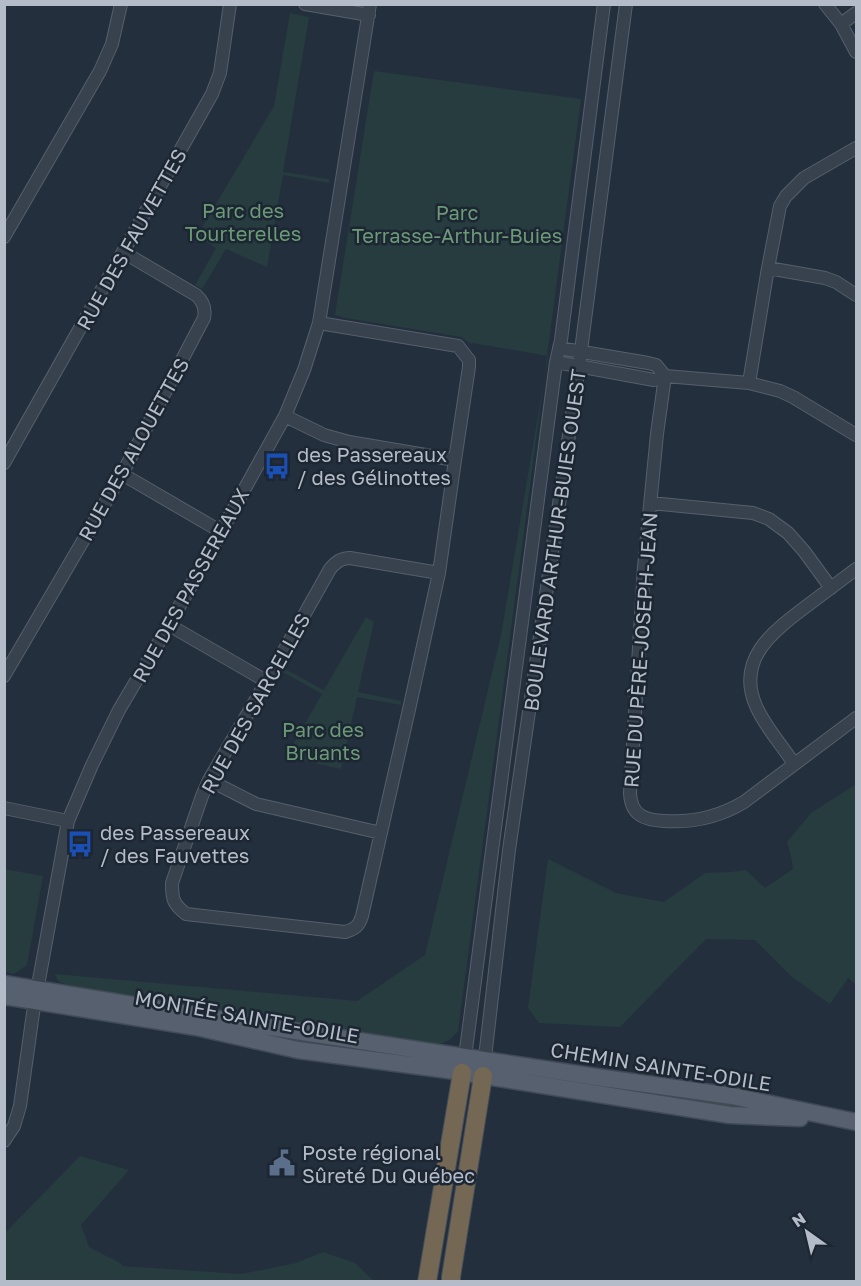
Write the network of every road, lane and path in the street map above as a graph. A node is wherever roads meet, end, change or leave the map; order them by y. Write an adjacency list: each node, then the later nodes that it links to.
1 (121, 4): 12 (street)
2 (230, 4): 13 (street, RUE DES FAUVETTES)
3 (305, 4): 7 (street)
4 (604, 4): 17 (street, BOULEVARD ARTHUR-BUIES OUEST)
5 (626, 4): 18 (street, BOULEVARD ARTHUR-BUIES OUEST)
6 (825, 4): 9 (street)
7 (369, 10): 16 (street, RUE DES PASSEREAUX)
8 (856, 13): 9 (street)
9 (841, 24): 10 (street)
10 (856, 52)
11 (856, 148): 14 (street)
12 (4, 237)
13 (123, 252): 25 (street, RUE DES FAUVETTES); 27 (street, RUE DES ALOUETTES)
14 (768, 268): 15 (street); 22 (street)
15 (856, 295)
16 (319, 323): 23 (street, RUE DES PASSEREAUX); 26 (street, RUE DES SARCELLES)
17 (559, 348): 18 (street); 19 (street, BOULEVARD ARTHUR-BUIES OUEST)
18 (580, 352): 20 (street, BOULEVARD ARTHUR-BUIES OUEST); 21 (street)
19 (556, 362): 20 (street); 45 (street, BOULEVARD ARTHUR-BUIES OUEST)
20 (579, 366): 21 (street); 46 (street, BOULEVARD ARTHUR-BUIES OUEST)
21 (665, 376): 22 (street); 28 (street, RUE DU PÈRE-JOSEPH-JEAN)
22 (749, 383): 24 (street)
23 (285, 416): 26 (street); 29 (street, RUE DES PASSEREAUX)
24 (856, 435)
25 (6, 458)
26 (454, 460): 31 (street, RUE DES SARCELLES)
27 (122, 474): 29 (street); 34 (street, RUE DES ALOUETTES)
28 (651, 502): 32 (street); 37 (street, RUE DU PÈRE-JOSEPH-JEAN)
29 (220, 531): 33 (street, RUE DES PASSEREAUX)
30 (856, 569): 32 (street)
31 (439, 573): 35 (street, RUE DES SARCELLES); 41 (street, RUE DES SARCELLES)
32 (831, 588): 37 (street)
33 (169, 625): 35 (street); 40 (street, RUE DES PASSEREAUX)
34 (4, 676)
35 (266, 681): 38 (street, RUE DES SARCELLES)
36 (856, 718): 37 (street, RUE DU PÈRE-JOSEPH-JEAN)
37 (794, 764)
38 (209, 780): 41 (street); 41 (street, RUE DES SARCELLES)
39 (4, 808): 40 (street)
40 (68, 820): 43 (street, RUE DES PASSEREAUX)
41 (381, 833)
42 (4, 984): 43 (main road, MONTÉE SAINTE-ODILE)
43 (36, 995): 44 (main road, MONTÉE SAINTE-ODILE); 45 (main road, MONTÉE SAINTE-ODILE); 48 (street, RUE DES PASSEREAUX)
44 (4, 996)
45 (464, 1065): 46 (main road, MONTÉE SAINTE-ODILE); 49 (highway)
46 (484, 1068): 47 (main road, CHEMIN SAINTE-ODILE); 50 (highway)
47 (853, 1121)
48 (4, 1141)
49 (427, 1281)
50 (451, 1281)

